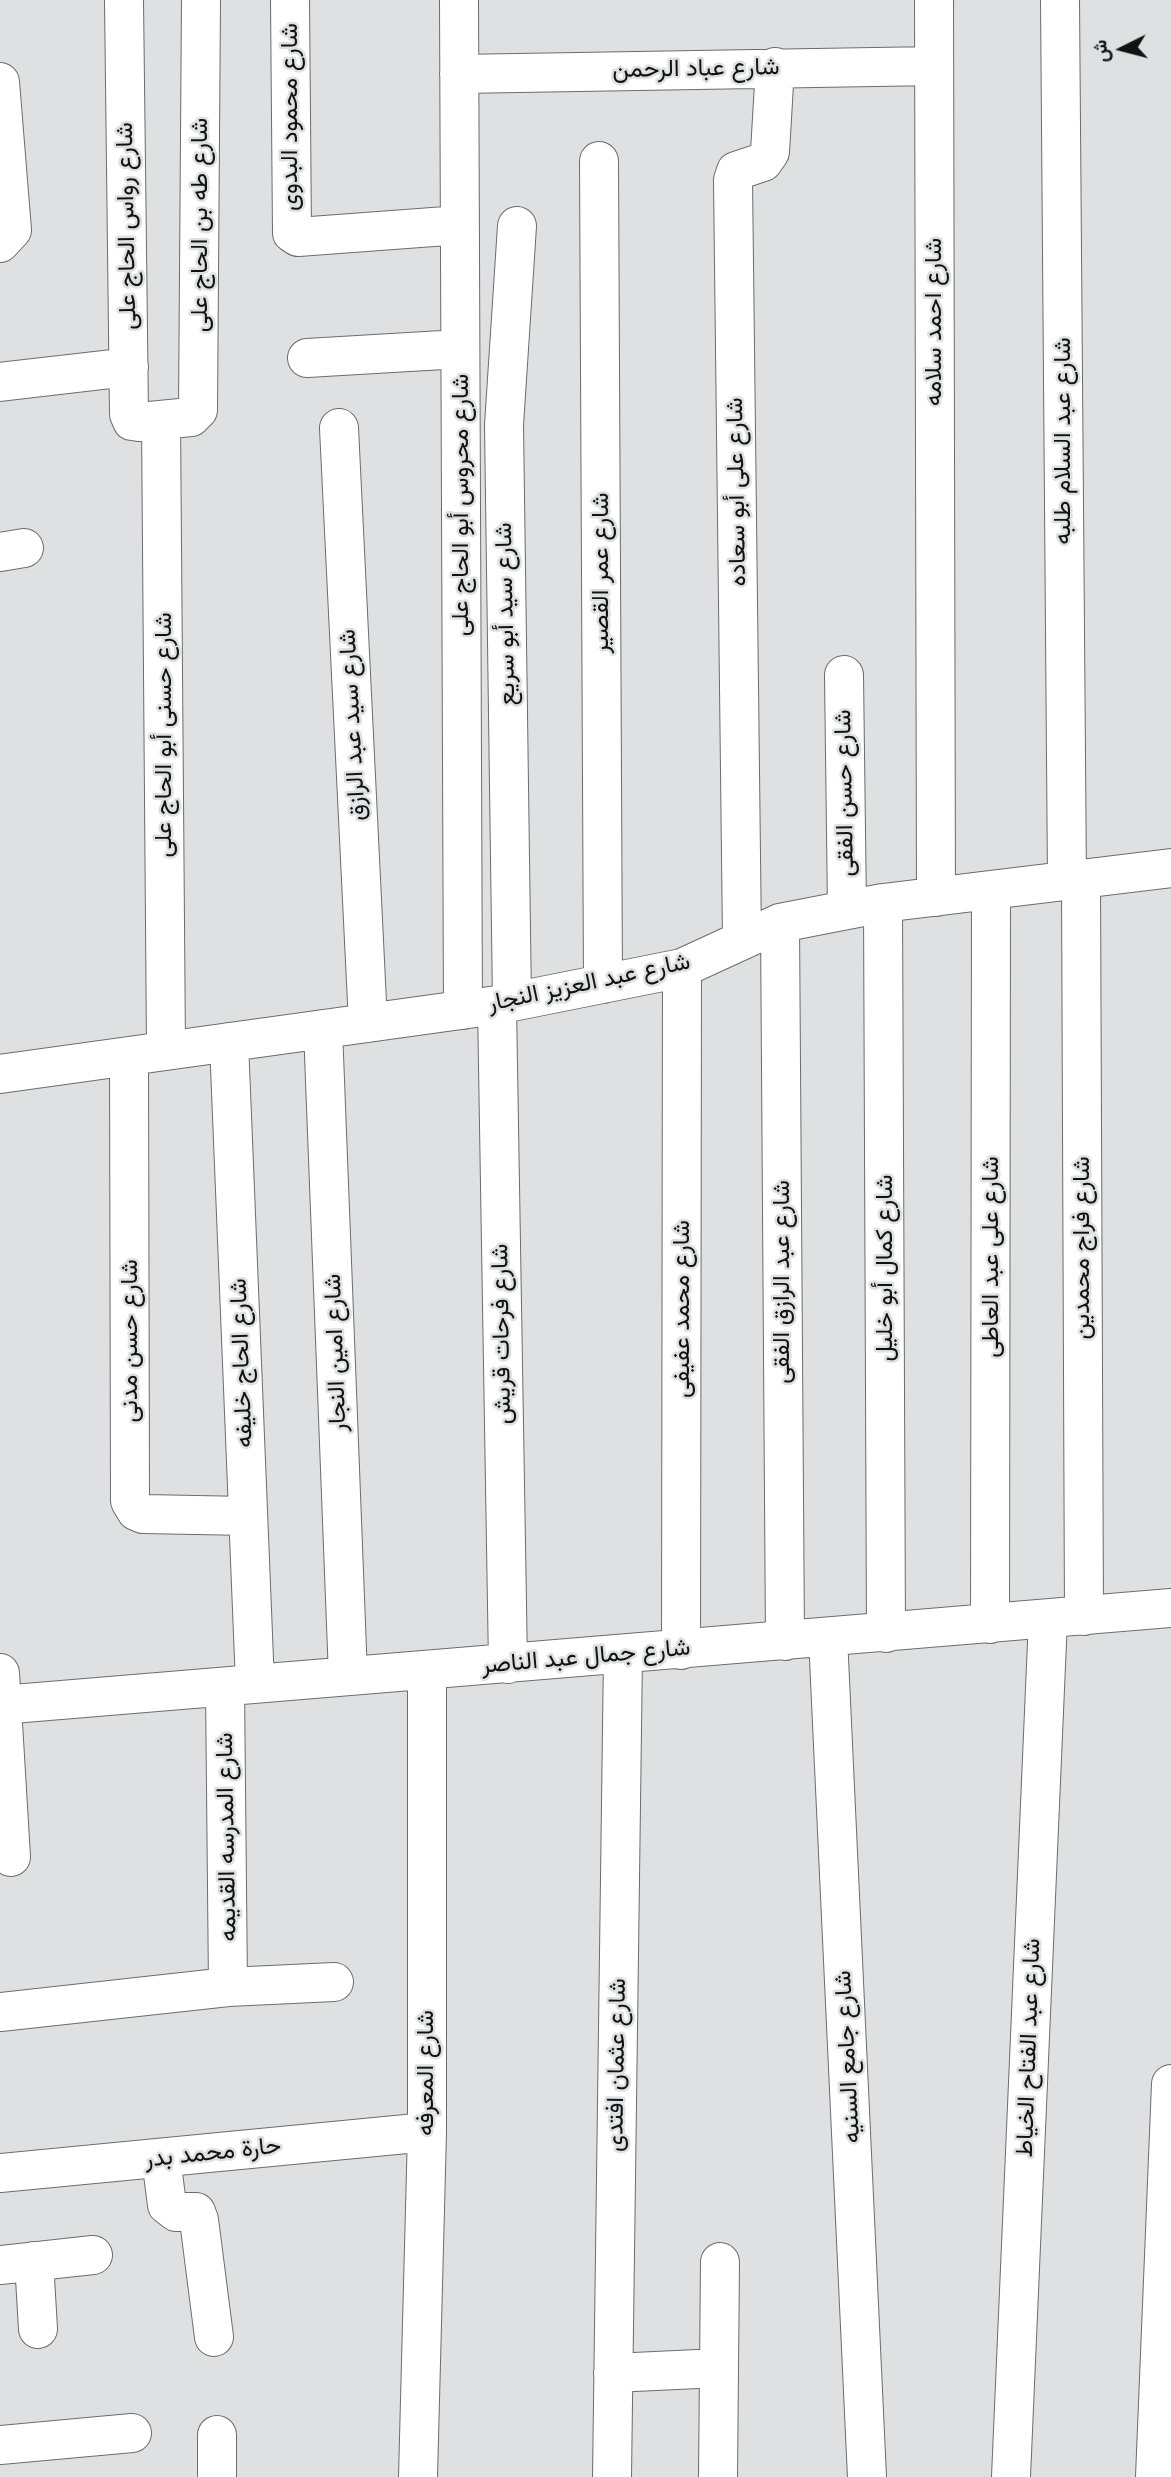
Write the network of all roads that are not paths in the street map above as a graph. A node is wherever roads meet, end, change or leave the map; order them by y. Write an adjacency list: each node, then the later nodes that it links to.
1 (124, 0): 18 (street, شارع رواس الحاج على)
2 (201, 0): 20 (street, شارع طه بن الحاج على)
3 (290, 0): 13 (street, شارع محمود البدوى)
4 (459, 0): 9 (street, شارع محروس أبو الحاج على)
5 (934, 0): 7 (street, شارع احمد سلامه)
6 (1060, 0): 24 (street, شارع عبد السلام طلبه)
7 (934, 66): 8 (street, شارع عباد الرحمن); 26 (street, شارع احمد سلامه)
8 (775, 67): 9 (street, شارع عباد الرحمن); 29 (street, شارع على أبو سعاده)
9 (459, 74): 13 (street, شارع محروس أبو الحاج على)
10 (0, 82): 12 (street)
11 (599, 161): 31 (street, شارع عمر القصير)
12 (4, 181): 15 (street)
13 (460, 225): 16 (street, شارع محروس أبو الحاج على)
14 (517, 226): 32 (street, شارع سيد أبو سريع)
15 (4, 240)
16 (460, 349): 17 (street); 32 (street, شارع محروس أبو الحاج على)
17 (307, 358)
18 (129, 367): 19 (street); 20 (street, شارع رواس الحاج على)
19 (0, 382)
20 (161, 421): 36 (street, شارع حسنى أبو الحاج على)
21 (339, 428): 33 (street, شارع سيد عبد الرازق)
22 (844, 675): 27 (street, شارع حسن الفقى)
23 (1171, 868): 24 (street, شارع عبد العزيز النجار)
24 (1074, 881): 25 (street, شارع عبد العزيز النجار); 41 (street, شارع فراج محمدين)
25 (991, 891): 26 (street, شارع عبد العزيز النجار); 42 (street, شارع على عبد العاطى)
26 (936, 897): 27 (street, شارع عبد العزيز النجار)
27 (865, 906): 28 (street, شارع عبد العزيز النجار); 43 (street, شارع كمال أبو خليل)
28 (780, 923): 29 (street, شارع عبد العزيز النجار); 45 (street, شارع عبد الرازق الفقى)
29 (742, 940): 30 (street, شارع عبد العزيز النجار)
30 (682, 968): 31 (street, شارع عبد العزيز النجار); 46 (street, شارع محمد عفيفى)
31 (603, 984): 32 (street, شارع عبد العزيز النجار)
32 (491, 1006): 33 (street, شارع عبد العزيز النجار); 48 (street, شارع فرحات قريش)
33 (368, 1023): 34 (street, شارع عبد العزيز النجار)
34 (323, 1029): 35 (street, شارع عبد العزيز النجار); 51 (street, شارع امين النجار)
35 (229, 1042): 36 (street, شارع عبد العزيز النجار); 39 (street, شارع الحاج خليفه)
36 (166, 1050): 37 (street, شارع عبد العزيز النجار)
37 (129, 1056): 38 (street, شارع عبد العزيز النجار); 39 (street, شارع حسن مدنى)
38 (0, 1074)
39 (248, 1516): 52 (street, شارع الحاج خليفه)
40 (1171, 1608): 41 (street, شارع جمال عبد الناصر)
41 (1066, 1617): 42 (street, شارع جمال عبد الناصر); 77 (street, شارع عبد الفتاح الخياط)
42 (990, 1624): 43 (street, شارع جمال عبد الناصر)
43 (886, 1633): 44 (street, شارع جمال عبد الناصر)
44 (828, 1637): 45 (street, شارع جمال عبد الناصر); 76 (street, شارع جامع السنيه)
45 (785, 1641): 46 (street, شارع جمال عبد الناصر)
46 (681, 1650): 47 (street, شارع جمال عبد الناصر)
47 (623, 1654): 48 (street, شارع جمال عبد الناصر); 68 (street, شارع عثمان افتدى)
48 (508, 1664): 49 (street, شارع جمال عبد الناصر)
49 (427, 1670): 51 (street, شارع جمال عبد الناصر); 59 (street, شارع المعرفه)
50 (0, 1673): 53 (street)
51 (348, 1676): 52 (street, شارع جمال عبد الناصر)
52 (240, 1686): 53 (street, شارع جمال عبد الناصر); 56 (street, شارع المدرسه القديمه)
53 (0, 1705): 54 (street)
54 (11, 1857)
55 (334, 1982): 56 (street)
56 (228, 1987): 57 (street)
57 (0, 2012)
58 (1171, 2084): 78 (street)
59 (426, 2132): 60 (street, حارة محمد بدر); 73 (street, شارع المعرفه)
60 (161, 2158): 61 (street, حارة محمد بدر); 66 (street)
61 (0, 2173)
62 (93, 2255): 64 (street)
63 (720, 2262): 67 (street)
64 (17, 2263): 65 (street)
65 (38, 2329)
66 (214, 2337)
67 (719, 2368): 68 (street); 75 (street)
68 (613, 2373): 74 (street, شارع عثمان افتدى)
69 (132, 2433): 71 (street)
70 (217, 2435): 72 (street)
71 (0, 2445)
72 (217, 2477)
73 (418, 2477)
74 (612, 2477)
75 (718, 2477)
76 (867, 2477)
77 (1011, 2477)
78 (1155, 2477)

